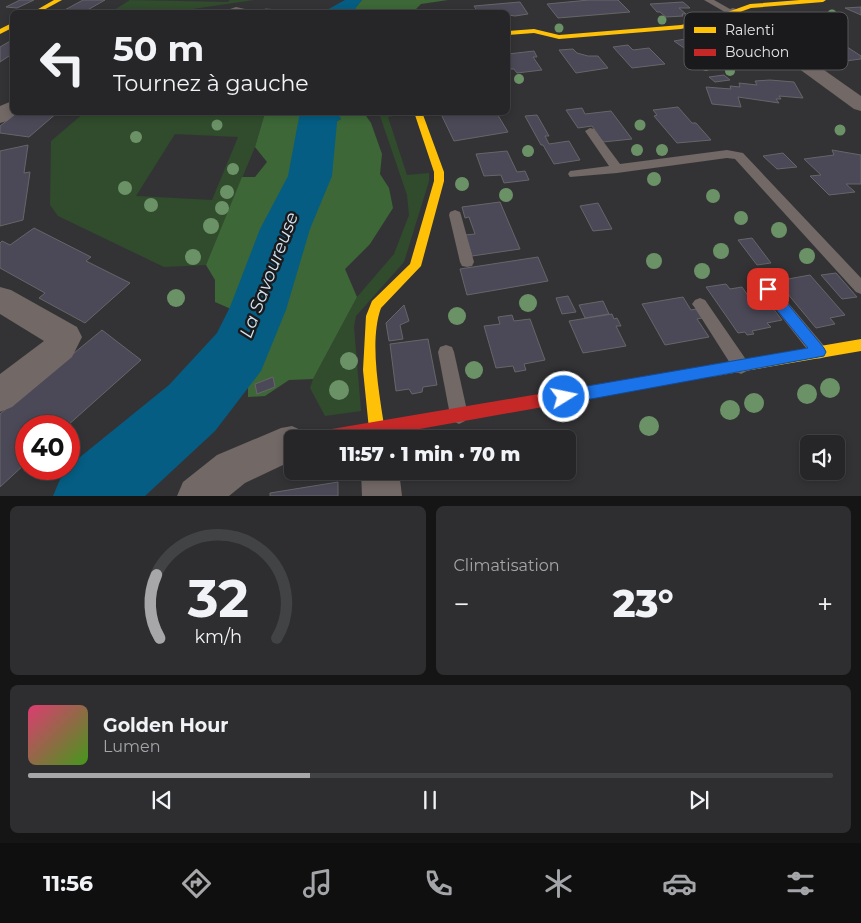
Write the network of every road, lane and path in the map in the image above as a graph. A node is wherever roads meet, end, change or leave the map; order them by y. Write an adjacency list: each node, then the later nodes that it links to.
1 (59, 0): 4 (street)
2 (708, 0): 5 (lane)
3 (821, 0): 6 (street)
4 (40, 10)
5 (731, 12)
6 (735, 12)
7 (684, 26): 8 (street)
8 (510, 33)
9 (811, 70): 10 (street)
10 (861, 106)
11 (419, 115): 15 (street)
12 (590, 131): 13 (lane)
13 (617, 169): 14 (lane); 17 (lane)
14 (574, 174)
15 (431, 213): 16 (lane); 27 (street)
16 (467, 262)
17 (861, 288)
18 (768, 289): 23 (lane)
19 (0, 299): 25 (street)
20 (700, 304): 24 (lane)
21 (861, 345): 23 (street)
22 (446, 352): 26 (lane)
23 (819, 352): 24 (street)
24 (741, 366): 26 (street)
25 (0, 395)
26 (459, 415): 28 (street)
27 (377, 430)
28 (394, 430)
29 (284, 446): 31 (street)
30 (381, 480): 32 (street)
31 (197, 496)
32 (382, 496)

